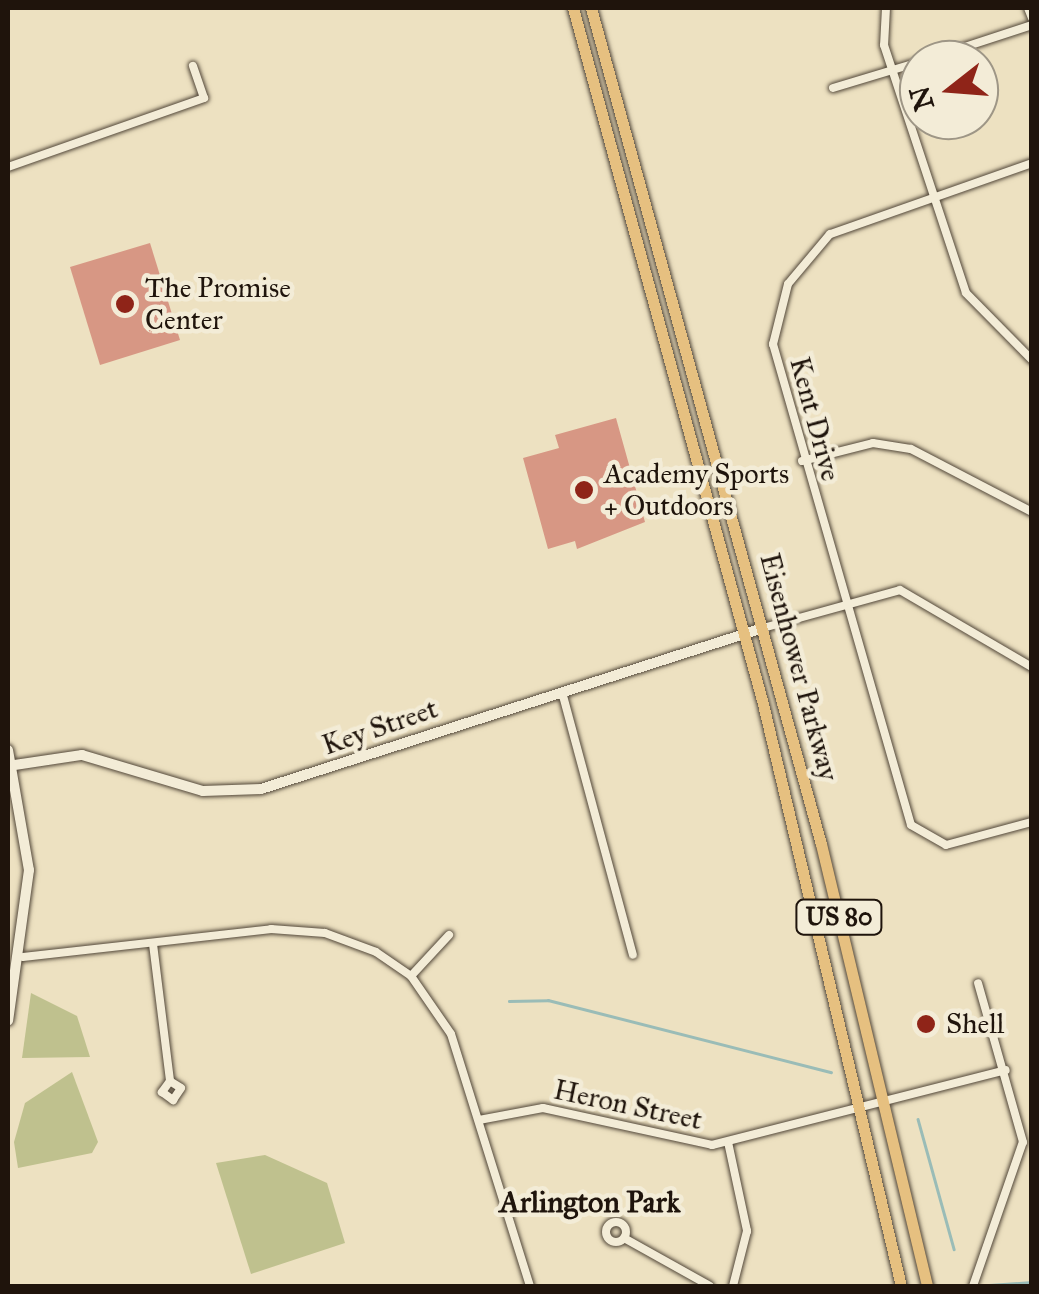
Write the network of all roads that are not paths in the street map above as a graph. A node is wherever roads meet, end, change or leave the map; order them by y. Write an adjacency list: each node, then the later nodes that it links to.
1 (573, 8): 19 (main road, Eisenhower Parkway / US 80)
2 (591, 8): 18 (main road, Eisenhower Parkway / US 80)
3 (886, 8): 9 (street)
4 (1028, 8): 5 (street)
5 (1032, 22): 6 (street)
6 (981, 40)
7 (193, 66): 12 (street)
8 (899, 69): 9 (street)
9 (892, 71): 10 (street); 13 (street)
10 (833, 88)
11 (1032, 163): 13 (street, Kent Drive)
12 (8, 167)
13 (932, 196): 14 (street); 15 (street, Kent Drive)
14 (1032, 360)
15 (802, 462): 16 (street); 17 (street, Kent Drive)
16 (1032, 512)
17 (844, 604): 18 (street); 20 (street); 24 (street, Kent Drive)
18 (763, 628): 19 (street, Key Street); 34 (main road, Eisenhower Parkway / US 80)
19 (745, 634): 21 (street, Key Street); 35 (main road, Eisenhower Parkway / US 80)
20 (1032, 667)
21 (562, 692): 23 (street, Key Street); 27 (street)
22 (8, 750): 23 (street)
23 (10, 765): 28 (street)
24 (1032, 822)
25 (449, 934): 29 (street)
26 (153, 944): 28 (street); 29 (street); 33 (street)
27 (633, 955)
28 (23, 957): 31 (street)
29 (410, 976): 36 (street)
30 (978, 983): 32 (street)
31 (8, 1021)
32 (1006, 1070): 34 (street, Heron Street); 45 (street)
33 (170, 1080)
34 (883, 1103): 35 (street, Heron Street); 44 (main road, Eisenhower Parkway / US 80)
35 (857, 1110): 37 (street, Heron Street); 43 (main road, Eisenhower Parkway / US 80)
36 (479, 1120): 37 (street, Heron Street); 39 (street)
37 (728, 1142): 42 (street)
38 (624, 1238): 41 (street)
39 (529, 1285): 40 (street)
40 (516, 1286)
41 (710, 1286)
42 (733, 1286)
43 (901, 1286)
44 (928, 1286)
45 (974, 1286)

